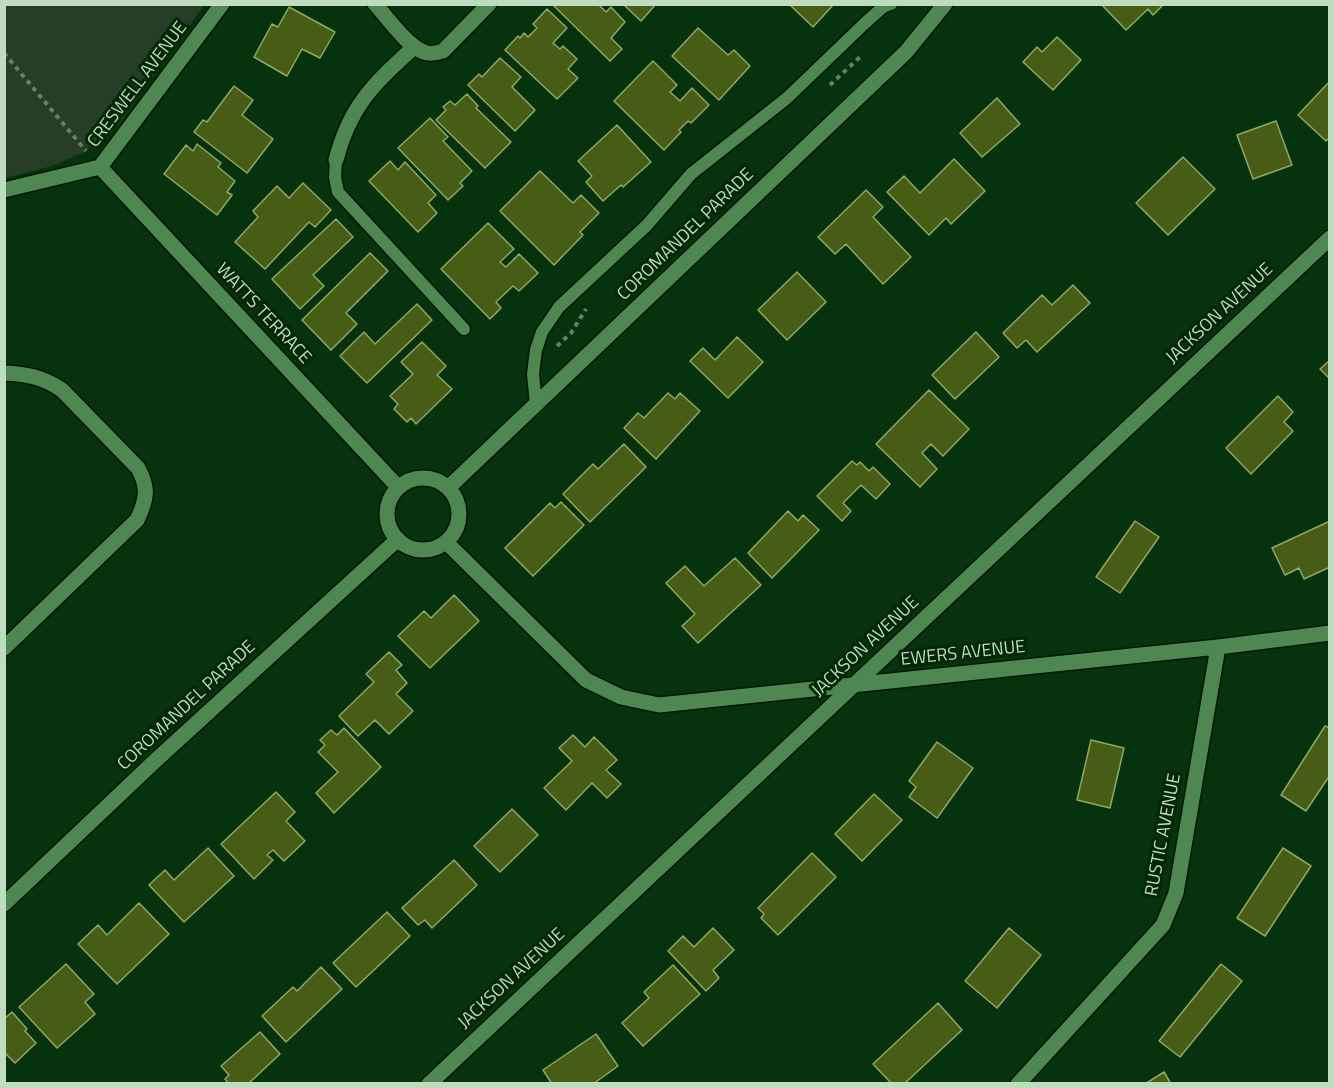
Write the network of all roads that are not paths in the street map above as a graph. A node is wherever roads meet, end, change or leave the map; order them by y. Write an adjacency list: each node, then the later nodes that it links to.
1 (222, 4): 8 (street, CRESWELL AVENUE)
2 (375, 4): 6 (street)
3 (489, 4): 6 (street)
4 (891, 4): 13 (lane)
5 (941, 5): 13 (street, COROMANDEL PARADE)
6 (414, 47): 7 (street)
7 (336, 160): 11 (lane)
8 (100, 167): 9 (street, CRESWELL AVENUE); 14 (street, WATTS TERRACE)
9 (4, 190)
10 (1329, 238): 21 (street, JACKSON AVENUE)
11 (464, 329)
12 (4, 373): 20 (street)
13 (536, 404): 15 (street, COROMANDEL PARADE)
14 (398, 487): 15 (street); 16 (street)
15 (448, 488): 17 (street)
16 (398, 539): 17 (street); 22 (street, COROMANDEL PARADE)
17 (446, 542): 21 (street, EWERS AVENUE)
18 (1329, 633): 19 (street, EWERS AVENUE)
19 (1218, 647): 21 (street, EWERS AVENUE); 24 (street, RUSTIC AVENUE)
20 (4, 648)
21 (855, 685): 23 (street, JACKSON AVENUE)
22 (4, 904)
23 (429, 1083)
24 (1018, 1083)

